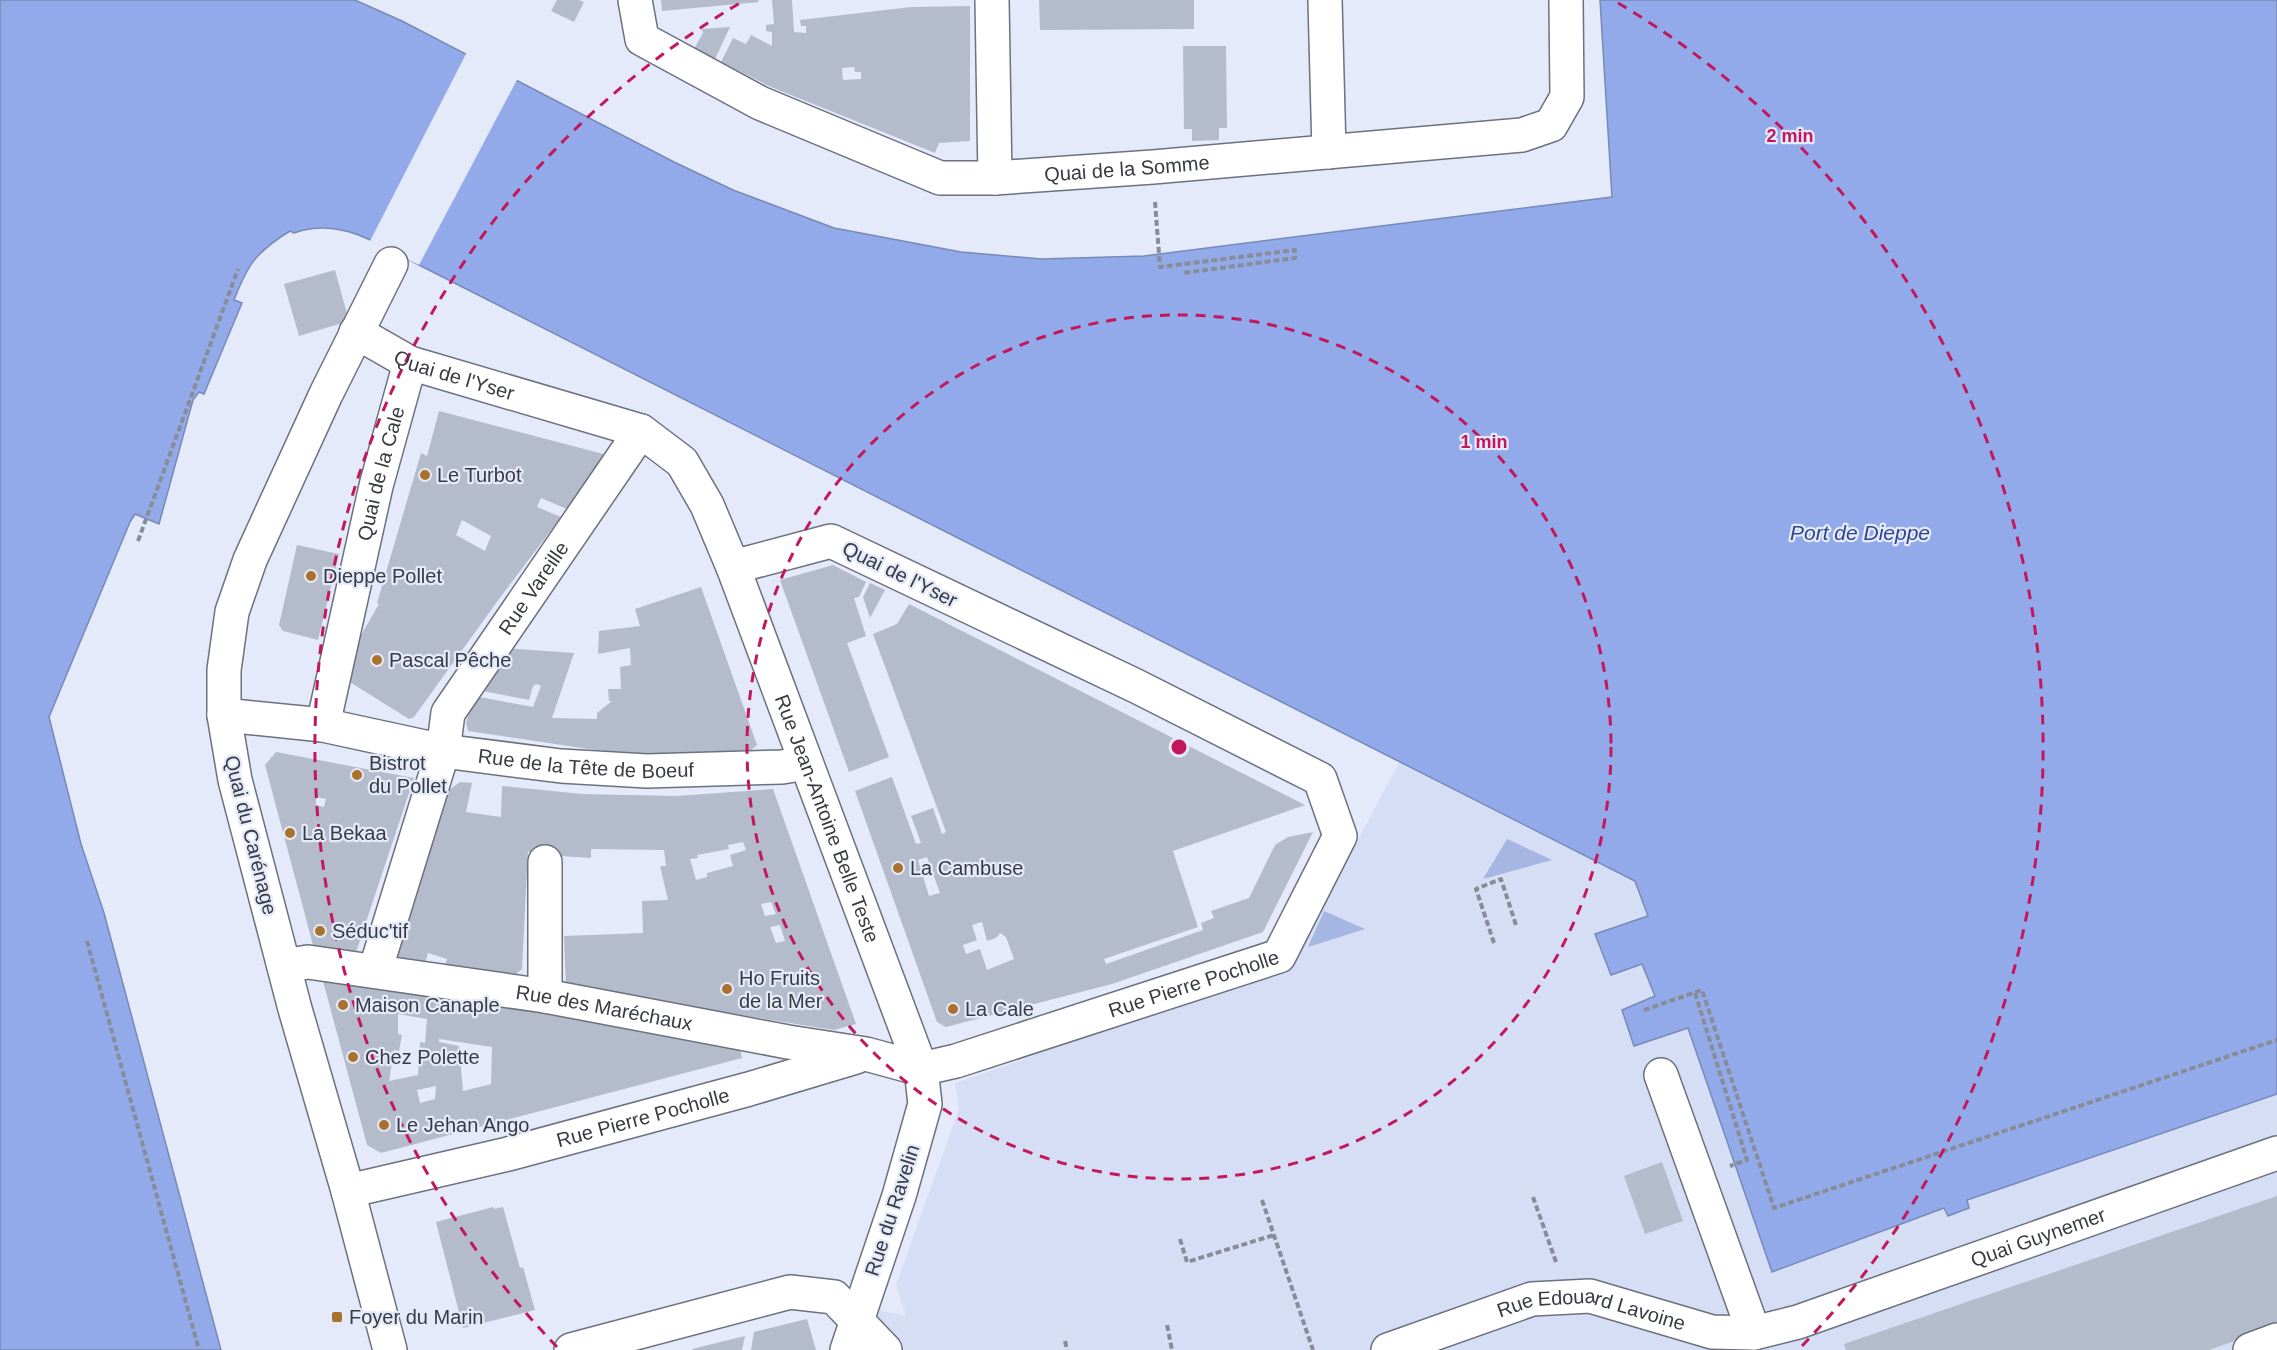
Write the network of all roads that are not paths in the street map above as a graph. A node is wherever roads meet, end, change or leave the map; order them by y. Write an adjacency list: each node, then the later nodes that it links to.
1 (635, 0): 6 (street, Quai de la Somme)
2 (992, 0): 6 (street)
3 (1325, 0): 5 (street)
4 (1566, 0): 5 (street, Quai de la Somme)
5 (1329, 152): 6 (street, Quai de la Somme)
6 (995, 178)
7 (390, 264): 8 (street, Quai du Carénage)
8 (356, 332): 9 (street, Quai de l'Yser); 12 (street, Quai du Carénage)
9 (410, 363): 10 (street, Quai de l'Yser); 13 (street, Quai de la Cale)
10 (640, 431): 11 (street, Quai de l'Yser); 14 (street, Rue Vareille)
11 (734, 567): 15 (street, Rue Jean-Antoine Belle Teste); 16 (street, Quai de l'Yser)
12 (224, 715): 13 (street, Rue de la Tête de Boeuf); 18 (street, Quai du Carénage)
13 (323, 725): 14 (street, Rue de la Tête de Boeuf)
14 (443, 751): 15 (street, Rue de la Tête de Boeuf); 19 (street, Rue Vareille)
15 (806, 763): 22 (street, Rue Jean-Antoine Belle Teste)
16 (1320, 778): 22 (street, Rue Pierre Pocholle)
17 (545, 862): 20 (street)
18 (284, 966): 19 (street, Rue des Maréchaux); 25 (street, Quai du Carénage)
19 (375, 971): 20 (street, Rue des Maréchaux)
20 (544, 996): 21 (street, Rue des Maréchaux)
21 (866, 1054): 22 (street, Rue des Maréchaux); 25 (street, Rue Pierre Pocholle)
22 (921, 1069): 26 (street, Rue du Ravelin)
23 (1661, 1076): 28 (street)
24 (2277, 1153): 27 (street, Quai Guynemer)
25 (348, 1191): 30 (street, Quai du Carénage)
26 (856, 1319): 31 (street); 32 (street, Rue du Ravelin); 33 (street)
27 (1798, 1322): 28 (street, Rue Edouard Lavoine)
28 (1754, 1333): 34 (street, Rue Edouard Lavoine)
29 (2277, 1340): 35 (street)
30 (390, 1350)
31 (571, 1350)
32 (847, 1350)
33 (885, 1350)
34 (1388, 1350)
35 (2250, 1350)

